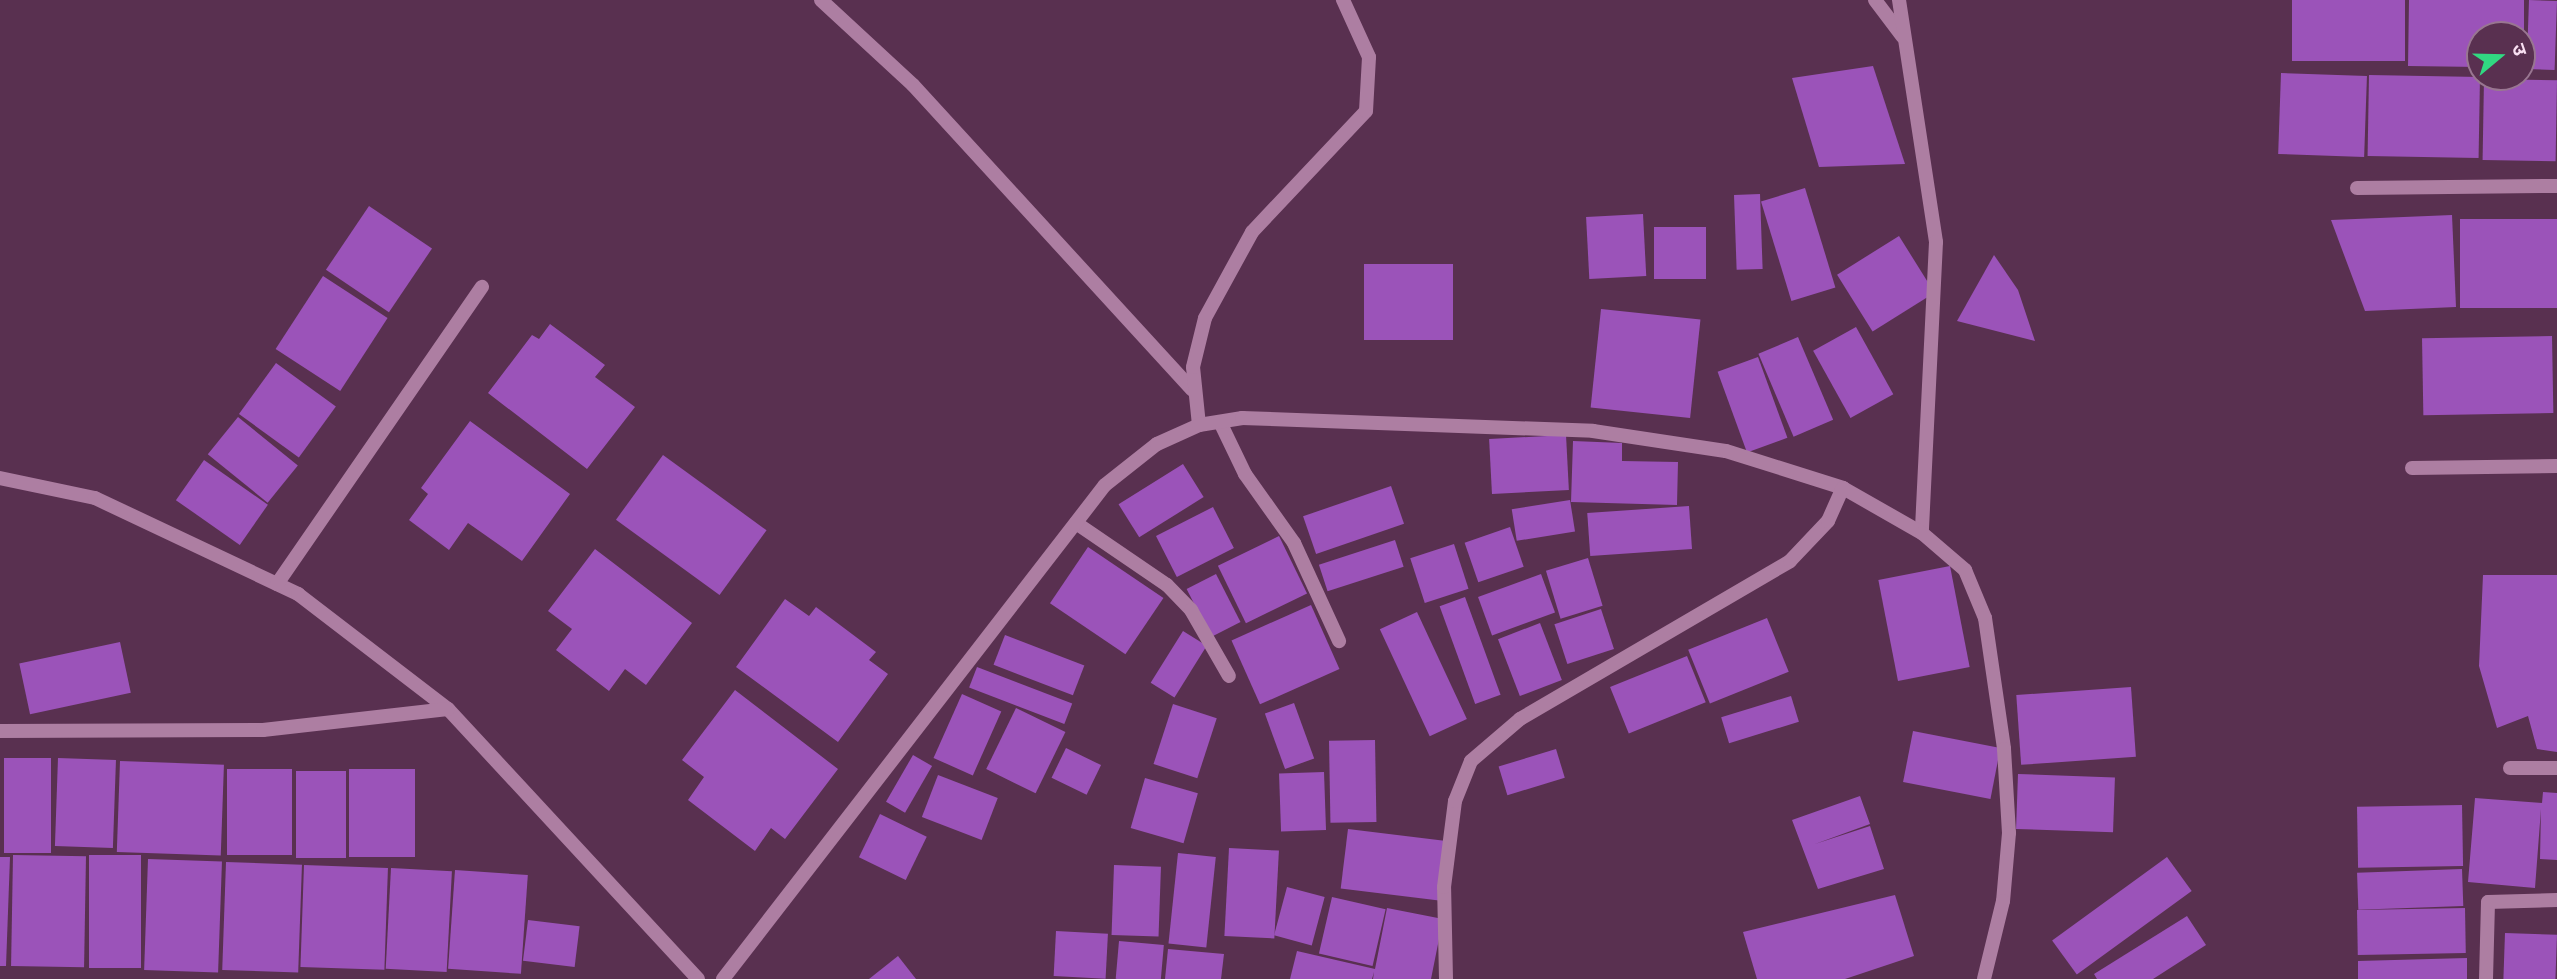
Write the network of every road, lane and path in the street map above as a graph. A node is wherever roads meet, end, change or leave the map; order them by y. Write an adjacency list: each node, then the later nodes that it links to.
1 (821, 0): 9 (street)
2 (1343, 0): 9 (street)
3 (1875, 0): 5 (street)
4 (1899, 0): 5 (street)
5 (1903, 37): 17 (street)
6 (2557, 186): 7 (street)
7 (2357, 188)
8 (482, 287): 18 (street)
9 (1192, 390): 11 (street)
10 (1220, 422): 11 (street); 15 (street); 19 (street)
11 (1199, 425): 16 (street)
12 (2557, 466): 13 (street)
13 (2412, 468)
14 (0, 478): 18 (street)
15 (1843, 488): 17 (street); 28 (street)
16 (1076, 523): 20 (street); 27 (street)
17 (1922, 533): 29 (street)
18 (276, 584): 21 (street)
19 (1339, 641)
20 (1229, 676)
21 (447, 709): 22 (street); 26 (street)
22 (0, 731)
23 (2510, 768): 24 (street)
24 (2557, 768)
25 (2557, 900): 30 (street)
26 (698, 979)
27 (723, 979)
28 (1446, 979)
29 (1984, 979)
30 (2486, 979)

